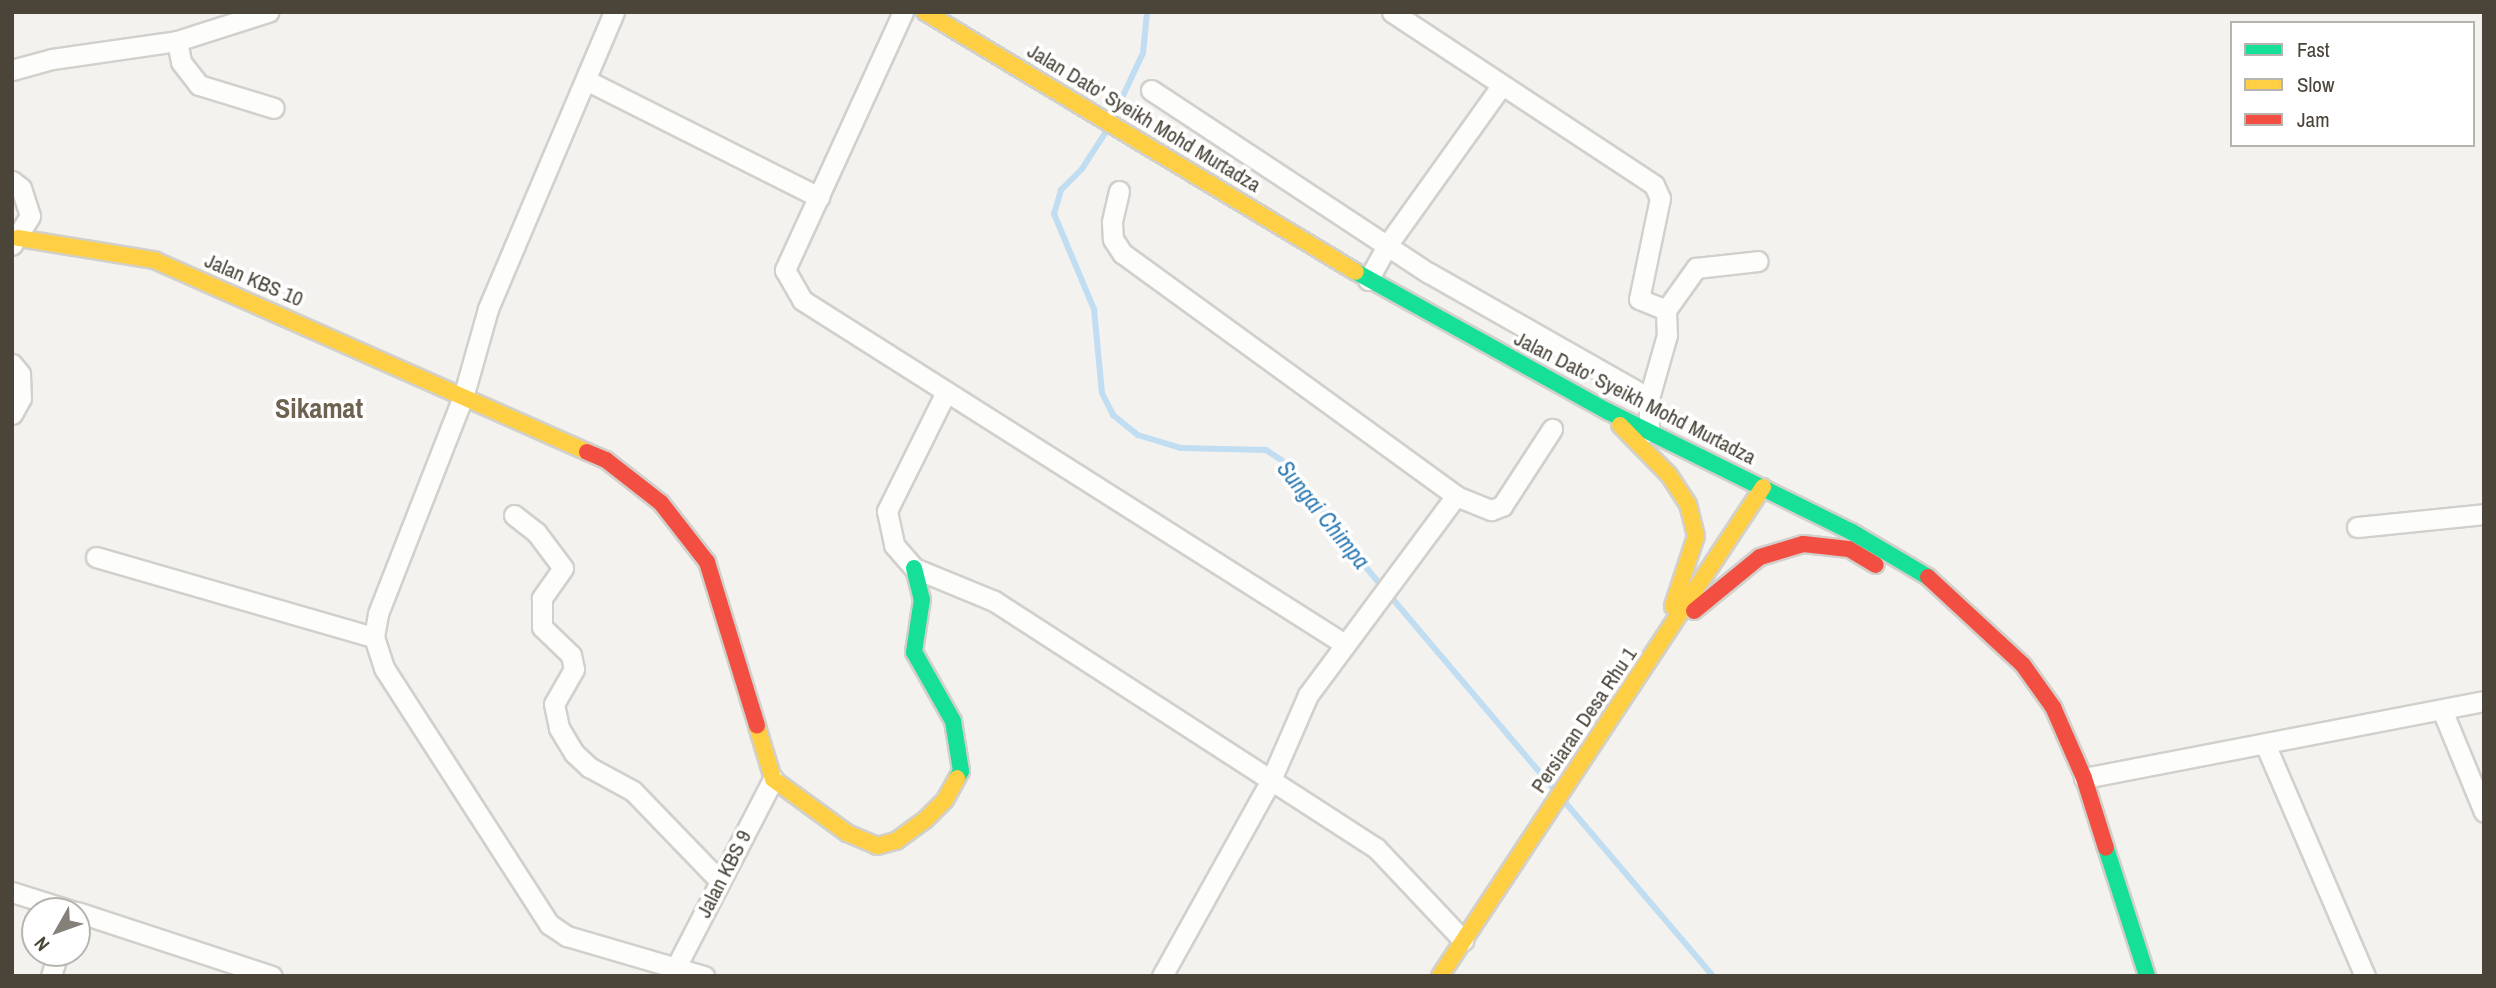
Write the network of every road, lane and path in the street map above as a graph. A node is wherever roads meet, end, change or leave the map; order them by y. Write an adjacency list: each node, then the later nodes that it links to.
1 (268, 12): 6 (street)
2 (614, 12): 8 (street)
3 (903, 12): 14 (street)
4 (925, 12): 18 (main road, Jalan Dato' Syeikh Mohd Murtadza)
5 (1392, 12): 9 (street)
6 (177, 41): 7 (street); 11 (street)
7 (12, 70)
8 (586, 80): 14 (street); 22 (street)
9 (1501, 86): 16 (street); 19 (street)
10 (1151, 90): 16 (street)
11 (274, 108)
12 (12, 181): 15 (street)
13 (1119, 191): 29 (street)
14 (819, 197): 21 (street)
15 (15, 241): 22 (main road, Jalan KBS 10)
16 (1388, 244): 18 (street); 23 (street)
17 (1758, 261): 19 (street)
18 (1368, 280): 24 (main road, Jalan Dato' Syeikh Mohd Murtadza)
19 (1666, 310): 23 (street)
20 (12, 365): 25 (street)
21 (946, 392): 34 (street); 37 (street)
22 (464, 394): 35 (street); 43 (main road, Jalan KBS 10)
23 (1649, 398): 27 (street)
24 (1607, 411): 27 (main road, Jalan Dato' Syeikh Mohd Murtadza); 36 (main road)
25 (12, 414)
26 (1552, 429): 29 (street)
27 (1649, 432): 28 (main road, Jalan Dato' Syeikh Mohd Murtadza)
28 (1763, 488): 36 (main road, Persiaran Desa Rhu 1); 38 (main road, Jalan Dato' Syeikh Mohd Murtadza)
29 (1456, 496): 37 (street)
30 (514, 514): 46 (street)
31 (2484, 514): 32 (street)
32 (2357, 527)
33 (96, 558): 35 (street)
34 (914, 568): 43 (main road); 44 (street)
35 (374, 637): 50 (street)
36 (1663, 639): 38 (main road); 48 (main road, Persiaran Desa Rhu 1)
37 (1343, 643): 44 (street)
38 (2023, 665): 42 (main road, Jalan Dato' Syeikh Mohd Murtadza)
39 (2484, 701): 40 (street)
40 (2442, 710): 41 (street); 45 (street)
41 (2265, 744): 42 (street); 56 (street)
42 (2084, 778): 55 (main road, Jalan Dato' Syeikh Mohd Murtadza)
43 (773, 779): 46 (street, Jalan KBS 9)
44 (1270, 782): 48 (street); 53 (street)
45 (2484, 813)
46 (720, 881): 50 (street, Jalan KBS 9)
47 (91, 918): 49 (street)
48 (1463, 940): 54 (main road, Persiaran Desa Rhu 1)
49 (219, 967): 51 (street)
50 (675, 970): 52 (street)
51 (272, 976)
52 (704, 976)
53 (1162, 976)
54 (1440, 976)
55 (2147, 976)
56 (2365, 976)

